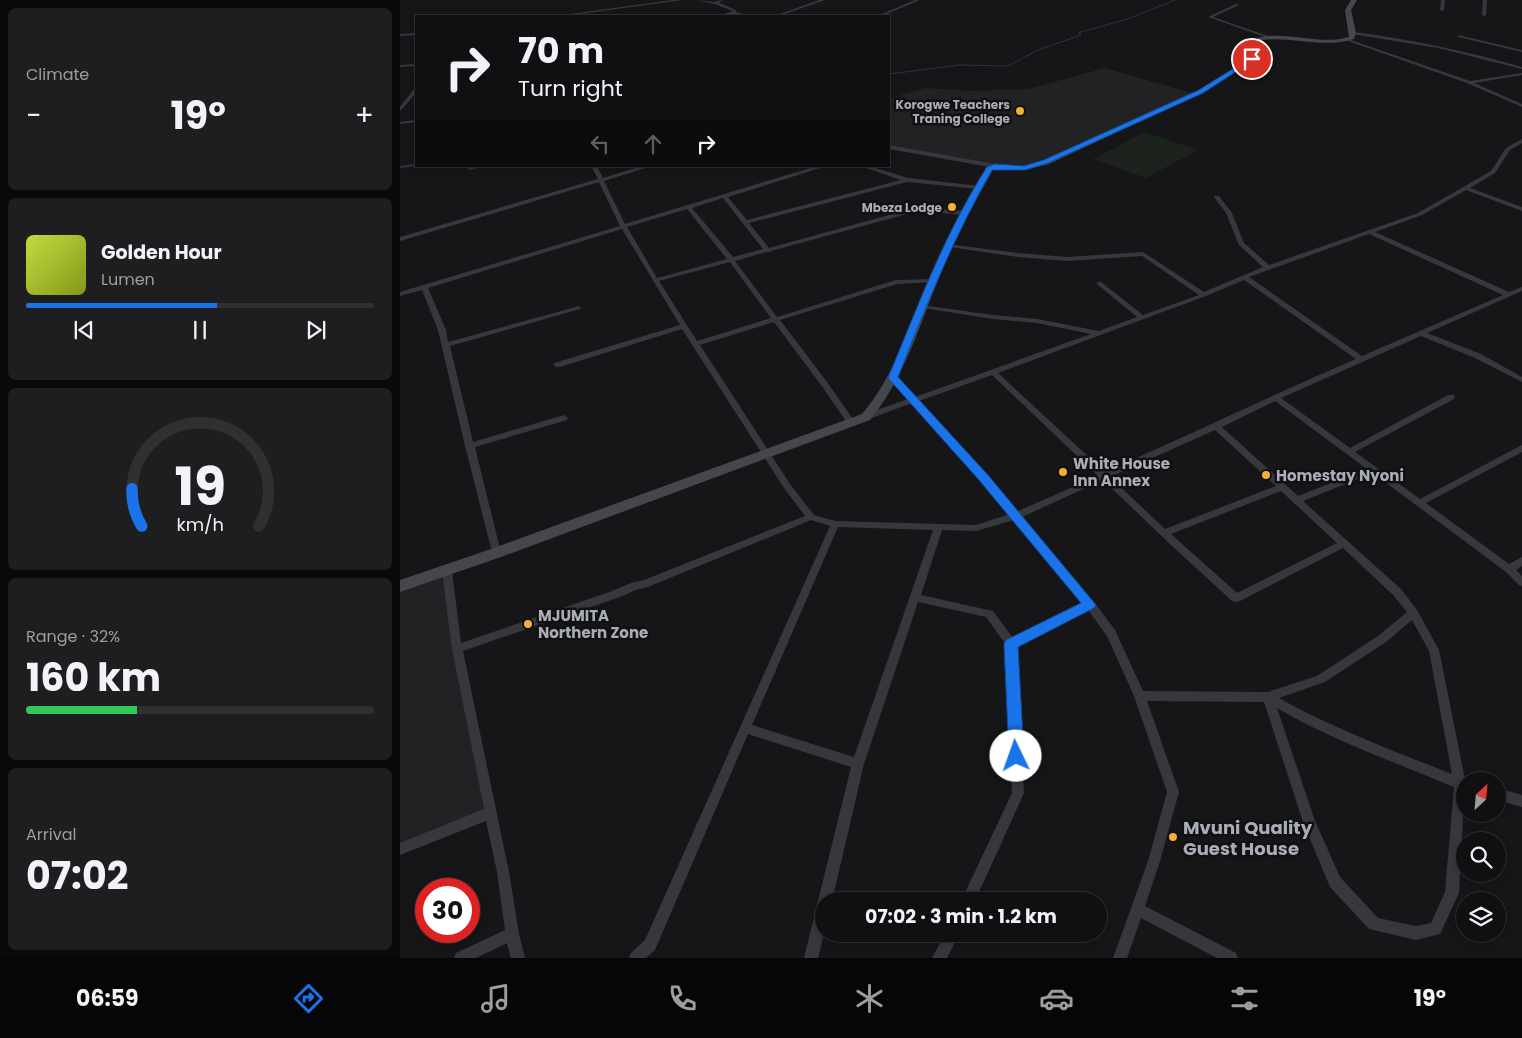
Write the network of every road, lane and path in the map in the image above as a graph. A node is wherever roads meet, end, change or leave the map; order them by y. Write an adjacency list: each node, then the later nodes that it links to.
1 (681, 0): 12 (street)
2 (697, 0): 8 (street)
3 (823, 0): 15 (street)
4 (918, 0): 16 (street)
5 (1354, 0): 20 (street)
6 (1444, 0): 10 (street)
7 (1485, 0): 17 (street)
8 (719, 1): 11 (street)
9 (1237, 5): 22 (street)
10 (1442, 10)
11 (734, 13): 13 (street); 14 (street)
12 (566, 15)
13 (725, 15)
14 (743, 15)
15 (779, 15)
16 (881, 15)
17 (1484, 15)
18 (415, 34): 19 (street)
19 (400, 35)
20 (1351, 36): 22 (street); 26 (street); 28 (street)
21 (1459, 36): 23 (street)
22 (1267, 37): 36 (street)
23 (1522, 51)
24 (415, 65): 25 (street)
25 (400, 66)
26 (1522, 68)
27 (1522, 74): 28 (street)
28 (1469, 82): 30 (street)
29 (415, 91): 31 (street)
30 (1522, 106)
31 (400, 110)
32 (415, 121): 33 (street)
33 (400, 124)
34 (1522, 142): 44 (street)
35 (890, 147): 36 (street)
36 (995, 166): 43 (street)
37 (594, 167): 41 (street)
38 (646, 167): 41 (street)
39 (821, 167): 45 (street)
40 (866, 167): 42 (street)
41 (600, 180): 51 (street); 53 (street)
42 (907, 180): 43 (street); 50 (street)
43 (978, 187): 49 (street)
44 (1465, 188): 48 (street); 52 (street)
45 (726, 197): 47 (street); 50 (street)
46 (1217, 197): 57 (street)
47 (689, 208): 51 (street); 56 (street)
48 (1522, 209)
49 (964, 213): 54 (street); 55 (street)
50 (747, 222): 55 (street)
51 (624, 228): 59 (street); 62 (street)
52 (1370, 232): 57 (street); 65 (street)
53 (400, 239)
54 (949, 245): 60 (street); 66 (street)
55 (768, 250): 56 (street)
56 (732, 260): 59 (street); 70 (street)
57 (1268, 268): 58 (street)
58 (1244, 277): 66 (street); 76 (street)
59 (656, 280): 71 (street)
60 (933, 280): 67 (street); 70 (street)
61 (1099, 283): 69 (street)
62 (424, 287): 64 (street); 75 (street)
63 (1522, 289): 65 (street)
64 (400, 294)
65 (1509, 294): 73 (street)
66 (1204, 295): 69 (street)
67 (923, 306): 72 (street); 79 (street)
68 (578, 308): 75 (street)
69 (1141, 318): 72 (street)
70 (775, 319): 74 (street); 86 (street)
71 (685, 326): 74 (street); 77 (street)
72 (1098, 333): 78 (street)
73 (1421, 333): 76 (street); 80 (street)
74 (696, 344): 91 (street)
75 (445, 345): 88 (street)
76 (1362, 359): 81 (street)
77 (557, 365)
78 (993, 372): 83 (street); 93 (street)
79 (893, 378): 83 (street); 84 (street)
80 (1521, 379)
81 (1275, 397): 87 (street); 90 (street)
82 (1451, 397): 90 (street)
83 (913, 400): 84 (street); 97 (street)
84 (866, 417): 86 (street)
85 (564, 418): 88 (street)
86 (851, 422): 91 (street)
87 (1216, 426): 93 (street); 94 (street)
88 (469, 446): 103 (street)
89 (1522, 448): 96 (street)
90 (1348, 452): 92 (street)
91 (768, 453): 98 (street); 103 (street)
92 (1372, 470): 95 (street); 96 (street)
93 (1104, 476): 97 (street); 101 (street)
94 (1281, 486): 95 (street); 101 (street)
95 (1296, 500): 102 (street)
96 (1419, 503): 105 (street)
97 (1016, 516): 100 (street); 110 (street)
98 (811, 517): 99 (street); 113 (street)
99 (835, 524): 100 (street); 116 (street)
100 (938, 527): 109 (street)
101 (1165, 533): 102 (street)
102 (1343, 544): 111 (street)
103 (496, 554): 106 (street)
104 (1522, 561): 105 (street)
105 (1509, 569): 107 (street)
106 (447, 571): 108 (street); 113 (street)
107 (1522, 582)
108 (400, 586)
109 (914, 597): 112 (street); 117 (street)
110 (1090, 605): 112 (street); 114 (street)
111 (1413, 613): 115 (street); 118 (street)
112 (1011, 644): 126 (street)
113 (457, 649): 122 (street)
114 (1140, 696): 115 (street); 127 (street)
115 (1268, 697): 119 (street); 123 (street)
116 (745, 728): 117 (street); 133 (street)
117 (858, 764): 125 (street)
118 (1459, 772)
119 (1456, 782)
120 (1506, 796): 121 (street)
121 (1522, 801)
122 (490, 812): 124 (street); 128 (street)
123 (1459, 822)
124 (400, 850)
125 (827, 892)
126 (972, 892)
127 (1138, 910): 136 (street); 137 (street)
128 (512, 934): 131 (street); 132 (street)
129 (815, 941): 134 (street)
130 (948, 942): 135 (street)
131 (461, 958)
132 (518, 958)
133 (636, 958)
134 (811, 958)
135 (939, 958)
136 (1120, 958)
137 (1231, 958)

